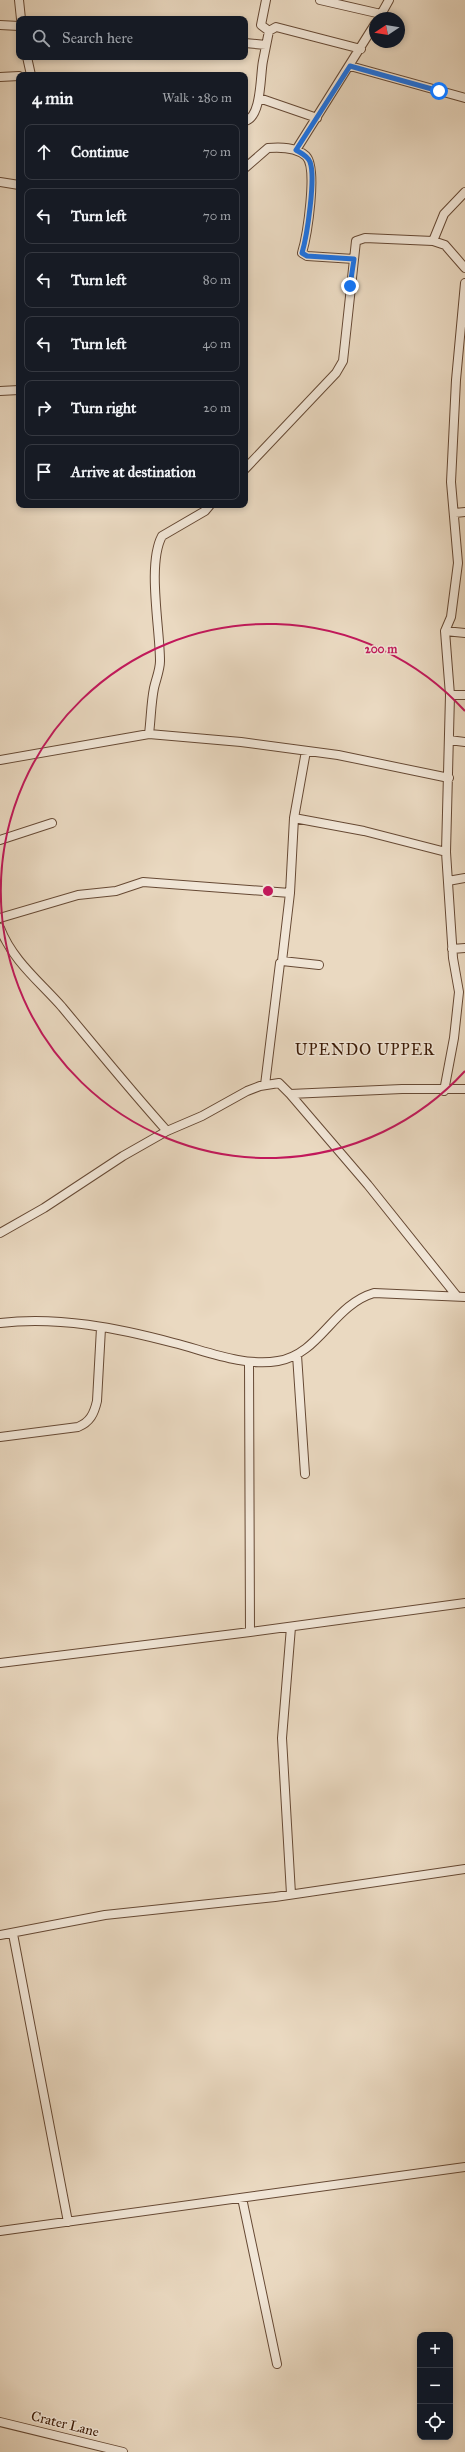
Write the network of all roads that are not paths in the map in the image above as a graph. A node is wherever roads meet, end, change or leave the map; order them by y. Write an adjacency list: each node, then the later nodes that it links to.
1 (19, 0): 7 (street)
2 (266, 0): 10 (street)
3 (320, 0): 6 (street)
4 (389, 0): 5 (street)
5 (382, 12)
6 (369, 13)
7 (21, 16)
8 (0, 25): 9 (street)
9 (16, 26)
10 (269, 31): 13 (street); 14 (street)
11 (369, 35): 14 (street)
12 (248, 43): 13 (street)
13 (266, 45): 20 (street)
14 (361, 49): 16 (street)
15 (28, 60): 17 (street)
16 (350, 66): 21 (street); 22 (street)
17 (30, 72)
18 (16, 76): 19 (street)
19 (0, 77)
20 (259, 98): 22 (street); 23 (street)
21 (465, 98)
22 (317, 118): 24 (street)
23 (248, 120)
24 (296, 150): 25 (street); 30 (street)
25 (248, 165)
26 (0, 182): 27 (street)
27 (16, 185)
28 (465, 192): 29 (street)
29 (433, 241): 30 (street); 31 (street)
30 (354, 259): 35 (street)
31 (465, 268)
32 (465, 283): 38 (street)
33 (16, 390): 34 (street)
34 (0, 391)
35 (248, 466)
36 (207, 508): 44 (street)
37 (465, 512): 38 (street)
38 (455, 513): 39 (street)
39 (462, 563): 40 (street)
40 (445, 631): 41 (street); 42 (street)
41 (465, 633)
42 (450, 695): 43 (street); 45 (street)
43 (465, 695)
44 (149, 734): 47 (street); 48 (street)
45 (448, 740): 46 (street); 49 (street)
46 (465, 742)
47 (306, 751): 49 (street); 50 (street)
48 (0, 760)
49 (449, 778): 53 (street)
50 (294, 818): 53 (street); 56 (street)
51 (52, 823): 52 (street)
52 (0, 840)
53 (446, 852): 55 (street)
54 (465, 878): 55 (street)
55 (448, 881): 60 (street)
56 (290, 893): 57 (street); 61 (street)
57 (0, 918)
58 (0, 928): 67 (street)
59 (465, 948): 60 (street)
60 (452, 949): 65 (street)
61 (282, 961): 62 (street); 63 (street)
62 (318, 965)
63 (265, 1085): 66 (street); 67 (street)
64 (465, 1090): 65 (street)
65 (444, 1091): 66 (street)
66 (290, 1094): 69 (street)
67 (167, 1131): 68 (street)
68 (0, 1232)
69 (461, 1296): 72 (street)
70 (0, 1323): 71 (street)
71 (101, 1328): 73 (street); 74 (street)
72 (297, 1355): 73 (street); 75 (street)
73 (249, 1362): 78 (street)
74 (0, 1437)
75 (305, 1474)
76 (465, 1603): 77 (street)
77 (292, 1627): 78 (street); 81 (street)
78 (250, 1632): 79 (street)
79 (0, 1663)
80 (465, 1870): 81 (street)
81 (291, 1894): 82 (street)
82 (13, 1934): 83 (street); 86 (street)
83 (0, 1935)
84 (465, 2167): 85 (street)
85 (242, 2198): 86 (street); 88 (street)
86 (68, 2222): 87 (street)
87 (0, 2231)
88 (277, 2364)
89 (0, 2422): 90 (street, Crater Lane)
90 (123, 2452)

